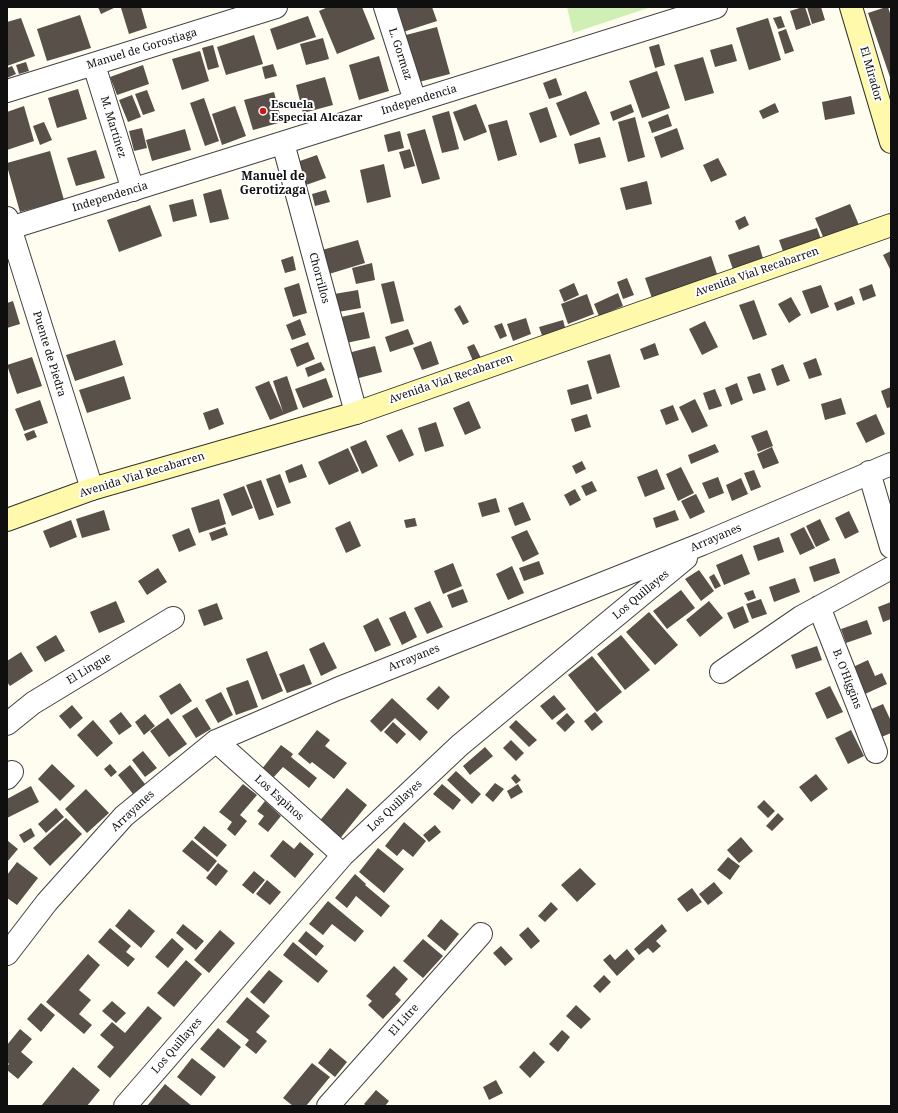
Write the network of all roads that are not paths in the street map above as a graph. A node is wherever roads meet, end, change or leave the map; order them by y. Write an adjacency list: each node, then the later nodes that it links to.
1 (276, 7): 6 (street, Manuel de Gorostiaga)
2 (385, 7): 8 (street, L. Gormaz)
3 (716, 7): 5 (street, Independencia)
4 (851, 7): 10 (main road, El Mirador)
5 (689, 11): 8 (street, Independencia)
6 (94, 64): 7 (street, Manuel de Gorostiaga); 11 (street, M. Martínez)
7 (7, 91)
8 (415, 101): 9 (street, Independencia)
9 (283, 142): 11 (street, Independencia); 14 (street, Chorrillos)
10 (891, 142)
11 (133, 190): 12 (street, Independencia)
12 (8, 225): 17 (street, Puente de Piedra)
13 (891, 225): 14 (main road, Avenida Vial Recabarren)
14 (356, 413): 17 (main road, Avenida Vial Recabarren)
15 (891, 464): 16 (street, Arrayanes)
16 (869, 472): 19 (street, Arrayanes); 20 (street)
17 (92, 489): 18 (main road, Avenida Vial Recabarren)
18 (7, 520)
19 (702, 544): 26 (street, Arrayanes); 28 (street, Los Quillayes)
20 (891, 547)
21 (891, 568): 22 (street)
22 (819, 607): 24 (street); 27 (street, B. O'Higgins)
23 (173, 618): 25 (street, El Lingue)
24 (721, 672)
25 (7, 724)
26 (216, 741): 28 (street, Los Espinos); 30 (street, Arrayanes)
27 (876, 752)
28 (343, 855): 31 (street, Los Quillayes)
29 (481, 934): 32 (street, El Litre)
30 (7, 954)
31 (125, 1106)
32 (328, 1106)

